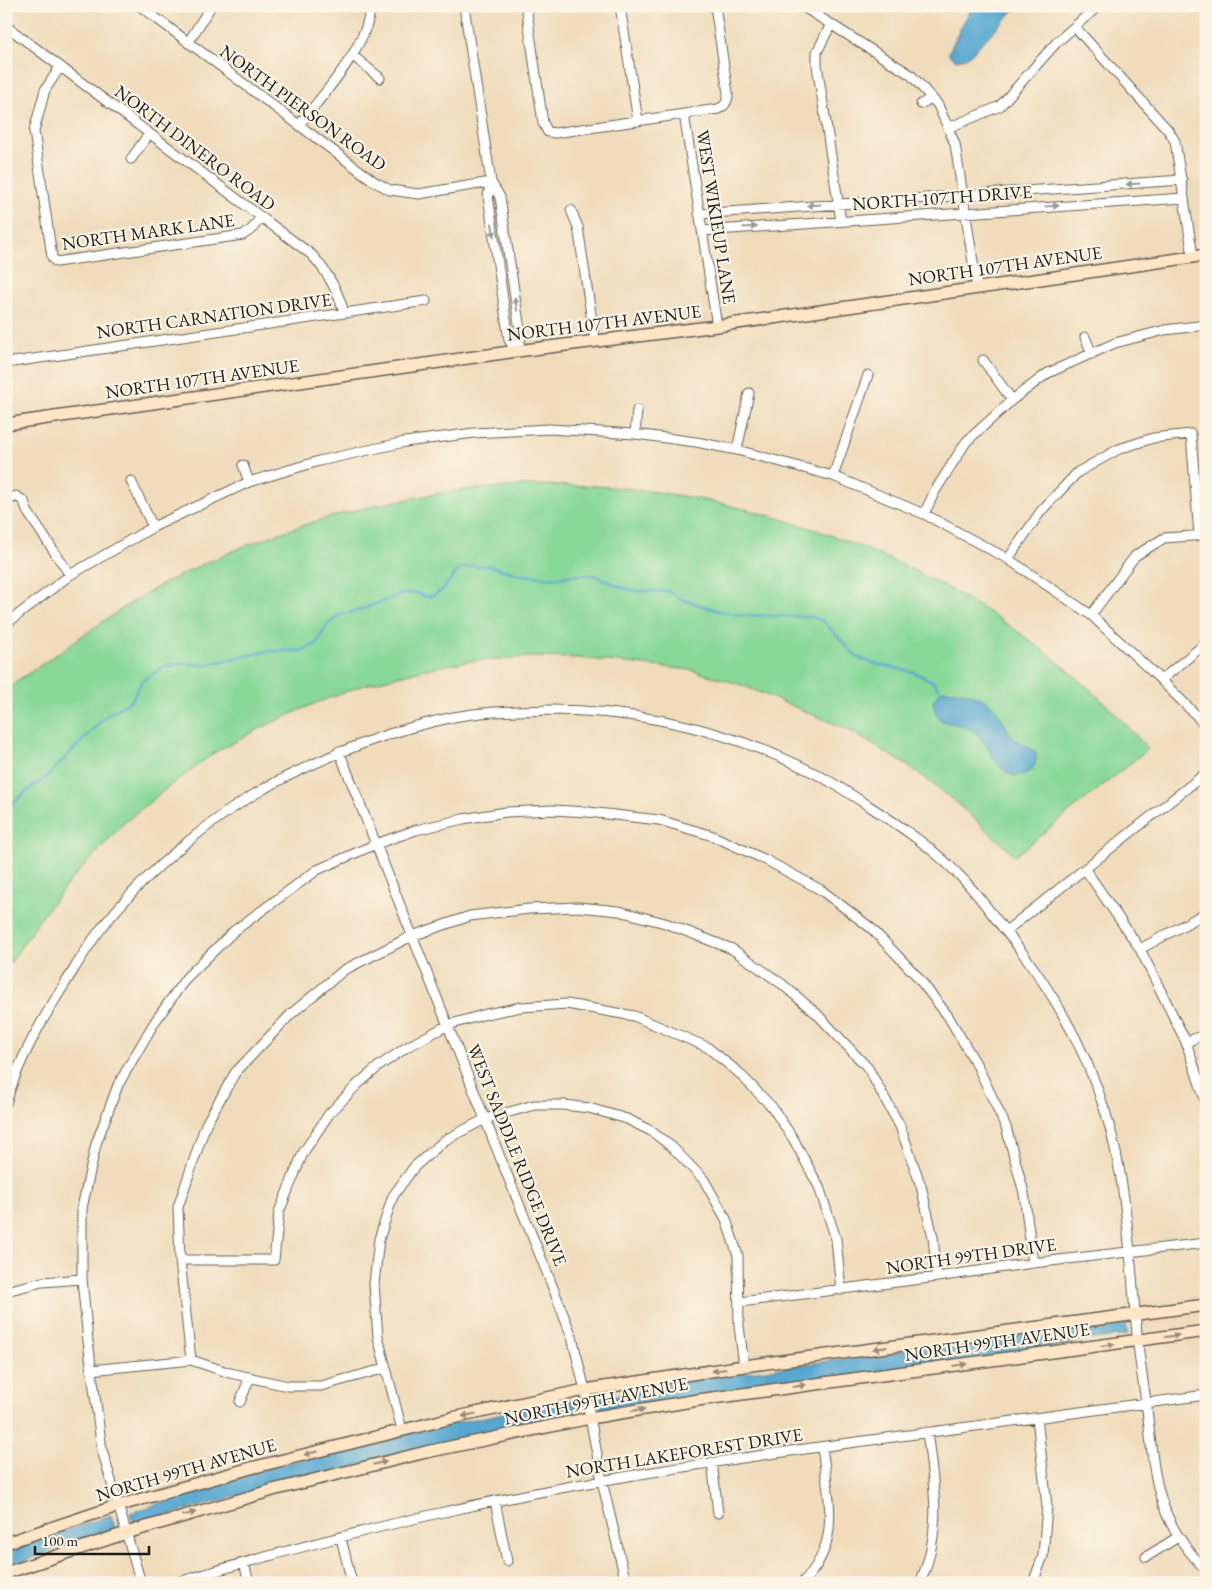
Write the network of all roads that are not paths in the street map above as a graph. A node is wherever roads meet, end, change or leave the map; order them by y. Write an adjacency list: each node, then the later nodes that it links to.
1 (140, 6): 13 (street, NORTH PIERSON ROAD)
2 (211, 6): 13 (street)
3 (370, 6): 14 (street)
4 (464, 6): 26 (street)
5 (526, 6): 20 (street)
6 (620, 6): 20 (street)
7 (715, 6): 19 (street)
8 (802, 6): 10 (street)
9 (1098, 6): 12 (street)
10 (831, 24): 17 (street); 29 (street)
11 (6, 26): 15 (street, NORTH DINERO ROAD)
12 (1075, 26): 22 (street); 25 (street)
13 (188, 43): 21 (street, NORTH PIERSON ROAD)
14 (352, 55): 16 (street); 21 (street)
15 (60, 67): 23 (street, NORTH DINERO ROAD); 33 (street, NORTH MARK LANE)
16 (380, 78)
17 (932, 98): 18 (street); 22 (street)
18 (920, 104)
19 (684, 114): 20 (street); 32 (street, WEST WIKIEUP LANE)
20 (638, 121)
21 (299, 125): 26 (street, NORTH PIERSON ROAD)
22 (948, 128): 27 (street)
23 (150, 134): 24 (street); 33 (street, NORTH DINERO ROAD)
24 (131, 159)
25 (1182, 180): 27 (street, NORTH 107TH DRIVE, one-way to 27); 28 (street)
26 (491, 182): 45 (street)
27 (963, 196): 29 (street, NORTH 107TH DRIVE); 31 (street)
28 (1184, 198): 31 (street, NORTH 107TH DRIVE, one-way to 28); 37 (street)
29 (838, 204): 32 (street, NORTH 107TH DRIVE, one-way to 32); 34 (street)
30 (571, 210): 44 (street)
31 (966, 212): 34 (street, NORTH 107TH DRIVE); 38 (street)
32 (699, 214): 35 (street, WEST WIKIEUP LANE)
33 (261, 217): 40 (street, NORTH DINERO ROAD)
34 (841, 222): 35 (street, NORTH 107TH DRIVE, one-way to 34)
35 (702, 231): 42 (street, WEST WIKIEUP LANE)
36 (1206, 255): 37 (main road, NORTH 107TH AVENUE)
37 (1193, 257): 38 (main road, NORTH 107TH AVENUE)
38 (977, 288): 42 (main road, NORTH 107TH AVENUE)
39 (426, 301): 40 (street, NORTH CARNATION DRIVE)
40 (344, 313): 48 (street, NORTH CARNATION DRIVE)
41 (1206, 325): 46 (street)
42 (717, 326): 44 (main road, NORTH 107TH AVENUE)
43 (1085, 337): 46 (street)
44 (595, 342): 45 (main road, NORTH 107TH AVENUE)
45 (517, 351): 53 (main road, NORTH 107TH AVENUE)
46 (1092, 354): 51 (street)
47 (983, 360): 51 (street)
48 (6, 363)
49 (868, 375): 57 (street)
50 (748, 393): 55 (street)
51 (1012, 400): 61 (street)
52 (637, 410): 54 (street)
53 (6, 424)
54 (635, 434): 55 (street); 59 (street)
55 (738, 450): 57 (street)
56 (243, 465): 59 (street)
57 (832, 476): 61 (street)
58 (131, 481): 62 (street)
59 (249, 482): 62 (street)
60 (6, 502): 65 (street)
61 (924, 514): 64 (street)
62 (153, 527): 65 (street)
63 (1202, 535): 64 (street); 66 (street)
64 (1008, 559): 66 (street)
65 (70, 575): 67 (street)
66 (1091, 615): 69 (street)
67 (6, 624)
68 (1206, 643): 69 (street)
69 (1160, 680): 70 (street)
70 (1206, 728)
71 (339, 751): 73 (street, WEST SADDLE RIDGE DRIVE); 76 (street); 82 (street)
72 (1206, 773): 74 (street)
73 (376, 844): 77 (street, WEST SADDLE RIDGE DRIVE); 89 (street); 91 (street)
74 (1085, 869): 76 (street); 78 (street)
75 (1206, 913): 78 (street)
76 (1006, 931): 87 (street)
77 (412, 936): 79 (street, WEST SADDLE RIDGE DRIVE); 88 (street); 90 (street)
78 (1140, 949): 81 (street)
79 (448, 1025): 85 (street, WEST SADDLE RIDGE DRIVE); 88 (street); 92 (street)
80 (1206, 1034): 81 (street)
81 (1186, 1042): 84 (street)
82 (10, 1079): 83 (street)
83 (6, 1103)
84 (1206, 1103)
85 (484, 1119): 94 (street); 101 (street); 104 (street, WEST SADDLE RIDGE DRIVE)
86 (1206, 1243): 87 (street, NORTH 99TH DRIVE)
87 (1130, 1252): 89 (street, NORTH 99TH DRIVE); 96 (street)
88 (180, 1260): 99 (street)
89 (1033, 1263): 90 (street, NORTH 99TH DRIVE)
90 (937, 1277): 92 (street, NORTH 99TH DRIVE)
91 (82, 1279): 93 (street); 102 (street)
92 (841, 1290): 94 (street, NORTH 99TH DRIVE)
93 (6, 1291)
94 (740, 1302): 100 (street)
95 (1206, 1305): 96 (main road, NORTH 99TH AVENUE)
96 (1136, 1314): 98 (street); 100 (main road, NORTH 99TH AVENUE, one-way to 100)
97 (1206, 1331): 98 (main road, NORTH 99TH AVENUE, one-way to 97)
98 (1138, 1341): 107 (street); 108 (main road, NORTH 99TH AVENUE, one-way to 98)
99 (191, 1360): 102 (street); 103 (street)
100 (744, 1366): 104 (main road, NORTH 99TH AVENUE, one-way to 104)
101 (386, 1368): 103 (street); 110 (street)
102 (91, 1370): 116 (street)
103 (250, 1377): 106 (street)
104 (585, 1390): 108 (street, WEST SADDLE RIDGE DRIVE); 110 (main road, NORTH 99TH AVENUE, one-way to 110)
105 (1206, 1395): 107 (street, NORTH LAKEFOREST DRIVE)
106 (240, 1402)
107 (1146, 1403): 109 (street, NORTH LAKEFOREST DRIVE); 119 (street)
108 (590, 1418): 114 (street, WEST SADDLE RIDGE DRIVE); 118 (main road, NORTH 99TH AVENUE, one-way to 108)
109 (1037, 1418): 111 (street, NORTH LAKEFOREST DRIVE); 134 (street)
110 (402, 1430): 116 (main road, NORTH 99TH AVENUE, one-way to 116)
111 (927, 1432): 112 (street, NORTH LAKEFOREST DRIVE); 133 (street)
112 (822, 1447): 113 (street, NORTH LAKEFOREST DRIVE); 132 (street)
113 (712, 1462): 114 (street, NORTH LAKEFOREST DRIVE); 117 (street)
114 (602, 1481): 115 (street, NORTH LAKEFOREST DRIVE); 131 (street, WEST SADDLE RIDGE DRIVE)
115 (495, 1501): 120 (street, NORTH LAKEFOREST DRIVE); 123 (street)
116 (118, 1506): 118 (street); 121 (main road, NORTH 99TH AVENUE)
117 (718, 1513)
118 (126, 1533): 126 (main road, NORTH 99TH AVENUE); 127 (street)
119 (1178, 1537): 122 (street); 125 (street)
120 (341, 1538): 124 (street, NORTH LAKEFOREST DRIVE); 130 (street)
121 (6, 1544)
122 (1146, 1556)
123 (507, 1561)
124 (244, 1563): 128 (street, NORTH LAKEFOREST DRIVE); 129 (street)
125 (1206, 1570)
126 (6, 1572)
127 (141, 1583)
128 (175, 1583)
129 (249, 1583)
130 (352, 1583)
131 (626, 1583)
132 (802, 1583)
133 (920, 1583)
134 (1033, 1583)

